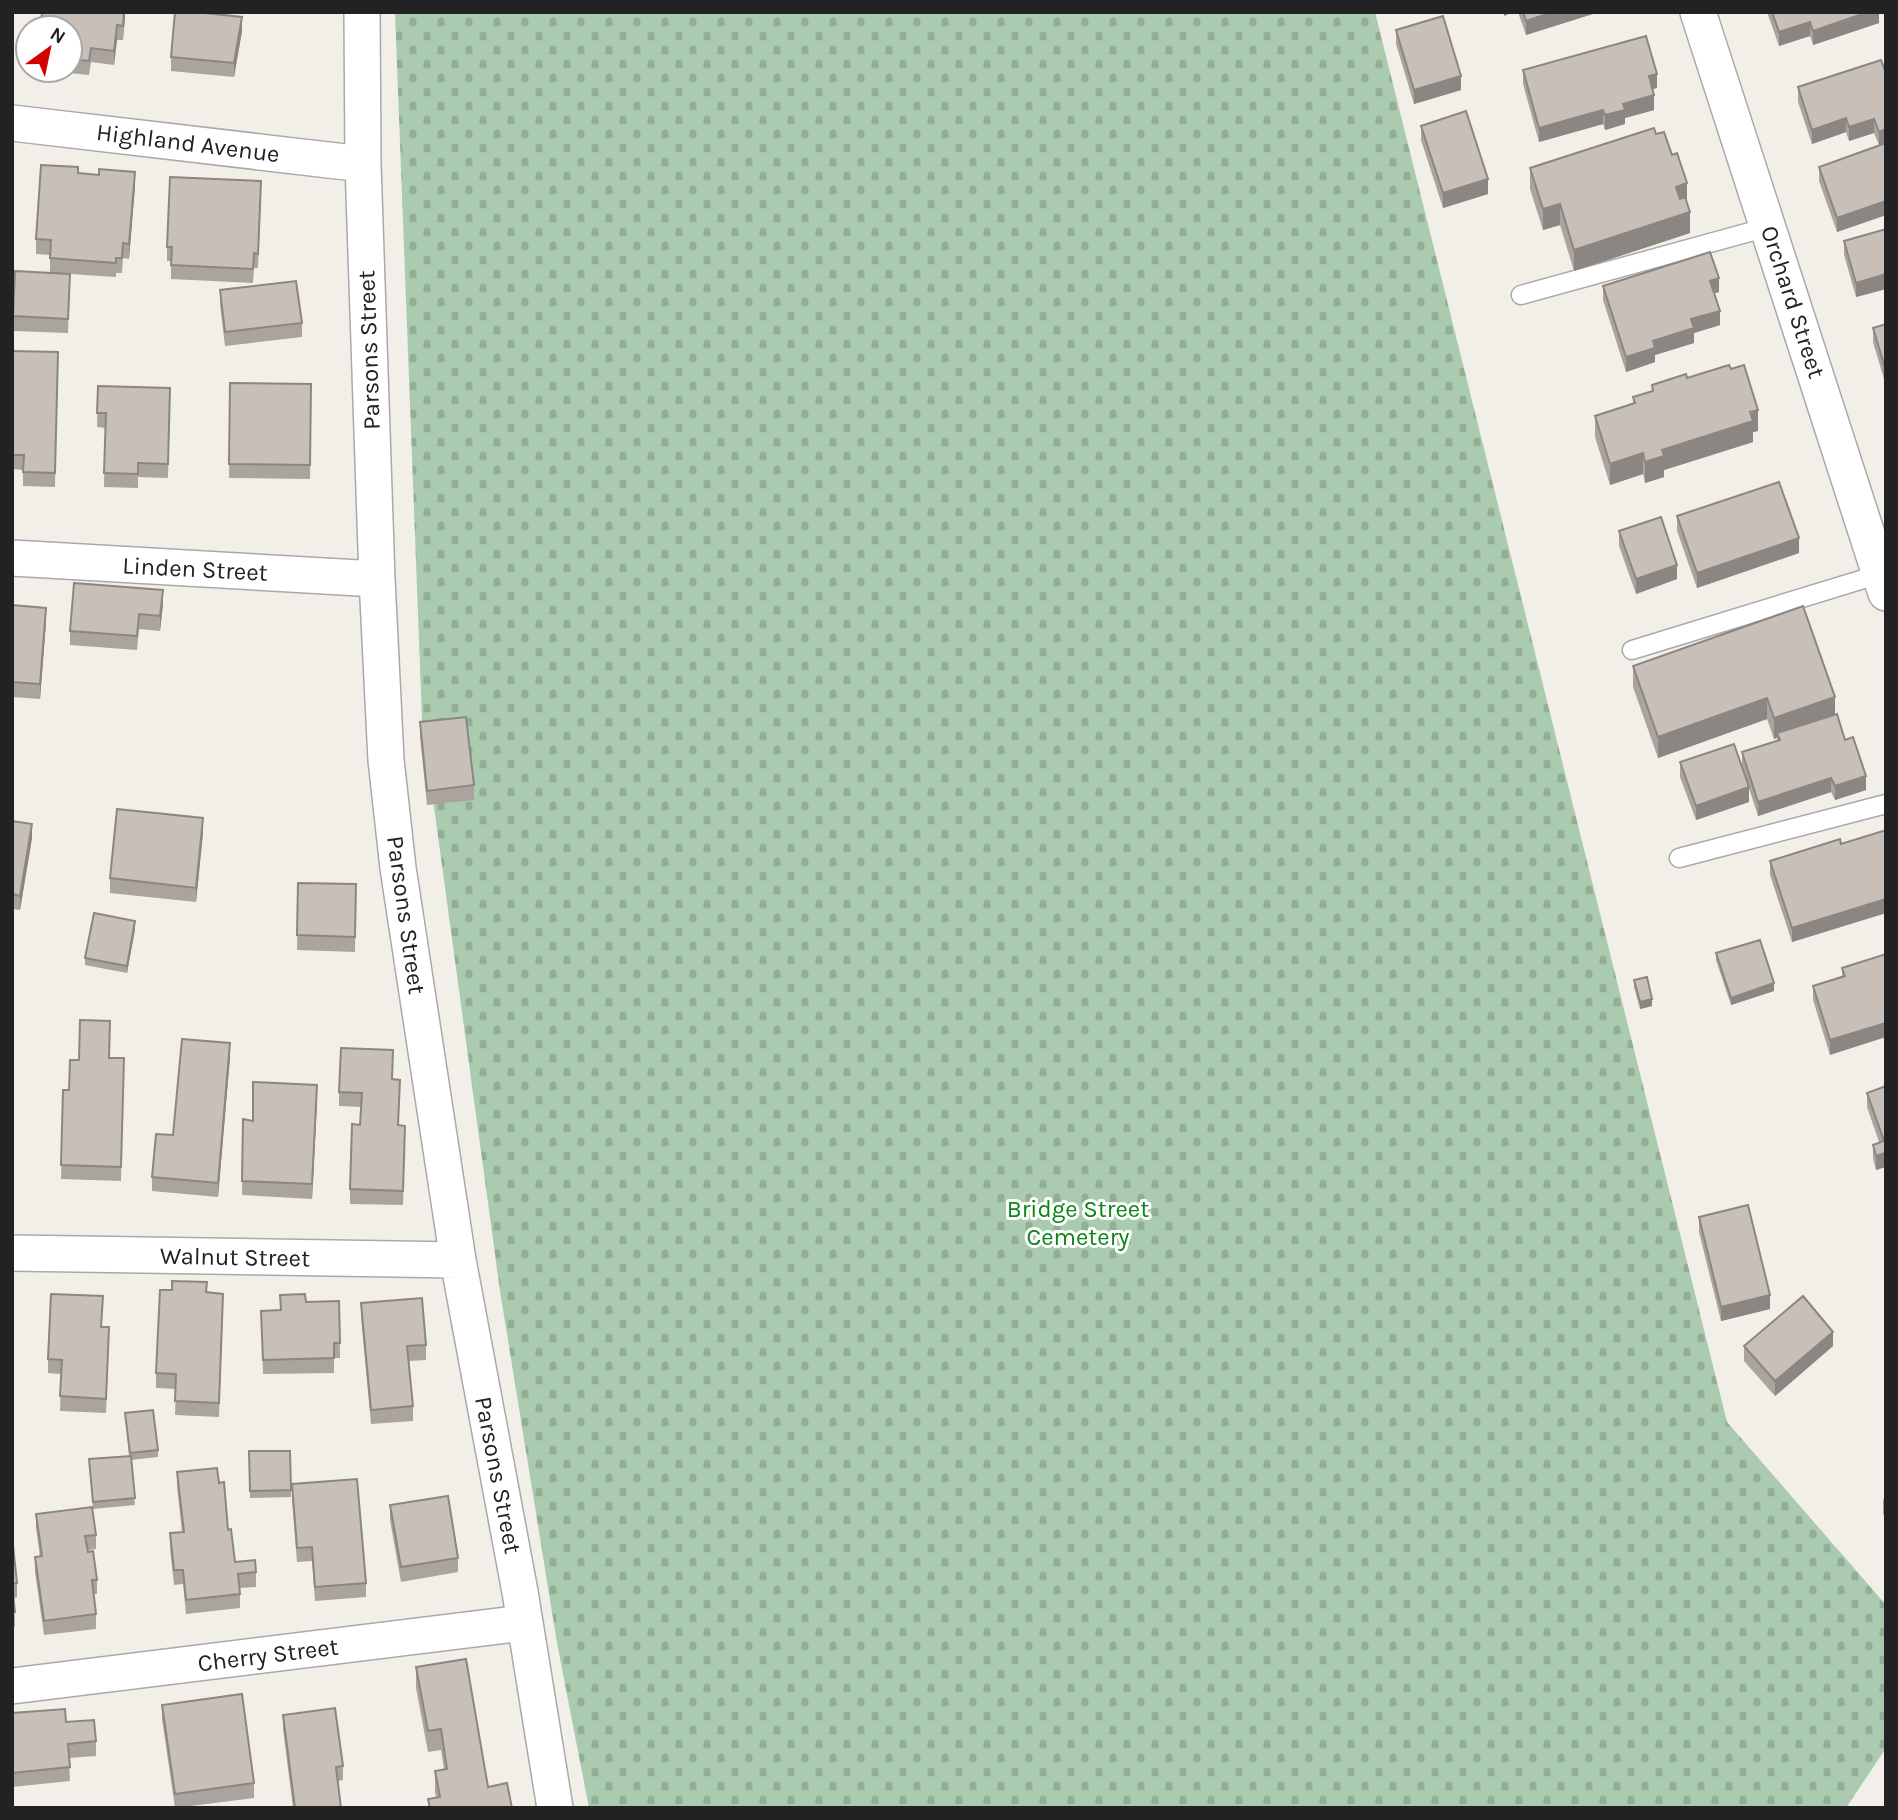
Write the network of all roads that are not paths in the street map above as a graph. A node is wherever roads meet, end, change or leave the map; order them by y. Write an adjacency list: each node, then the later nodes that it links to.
1 (362, 12): 4 (street, Parsons Street)
2 (1698, 12): 5 (street, Orchard Street)
3 (12, 123): 4 (street, Highland Avenue)
4 (363, 164): 8 (street, Parsons Street)
5 (1768, 227): 6 (lane); 9 (street, Orchard Street)
6 (1521, 295)
7 (12, 558): 8 (street, Linden Street)
8 (377, 579): 14 (street, Parsons Street)
9 (1883, 584): 10 (lane)
10 (1632, 650)
11 (1886, 804): 12 (lane)
12 (1679, 858)
13 (12, 1253): 14 (street, Walnut Street)
14 (458, 1260): 15 (street, Parsons Street)
15 (524, 1623): 16 (street, Cherry Street); 17 (street, Parsons Street)
16 (12, 1686)
17 (555, 1808)

